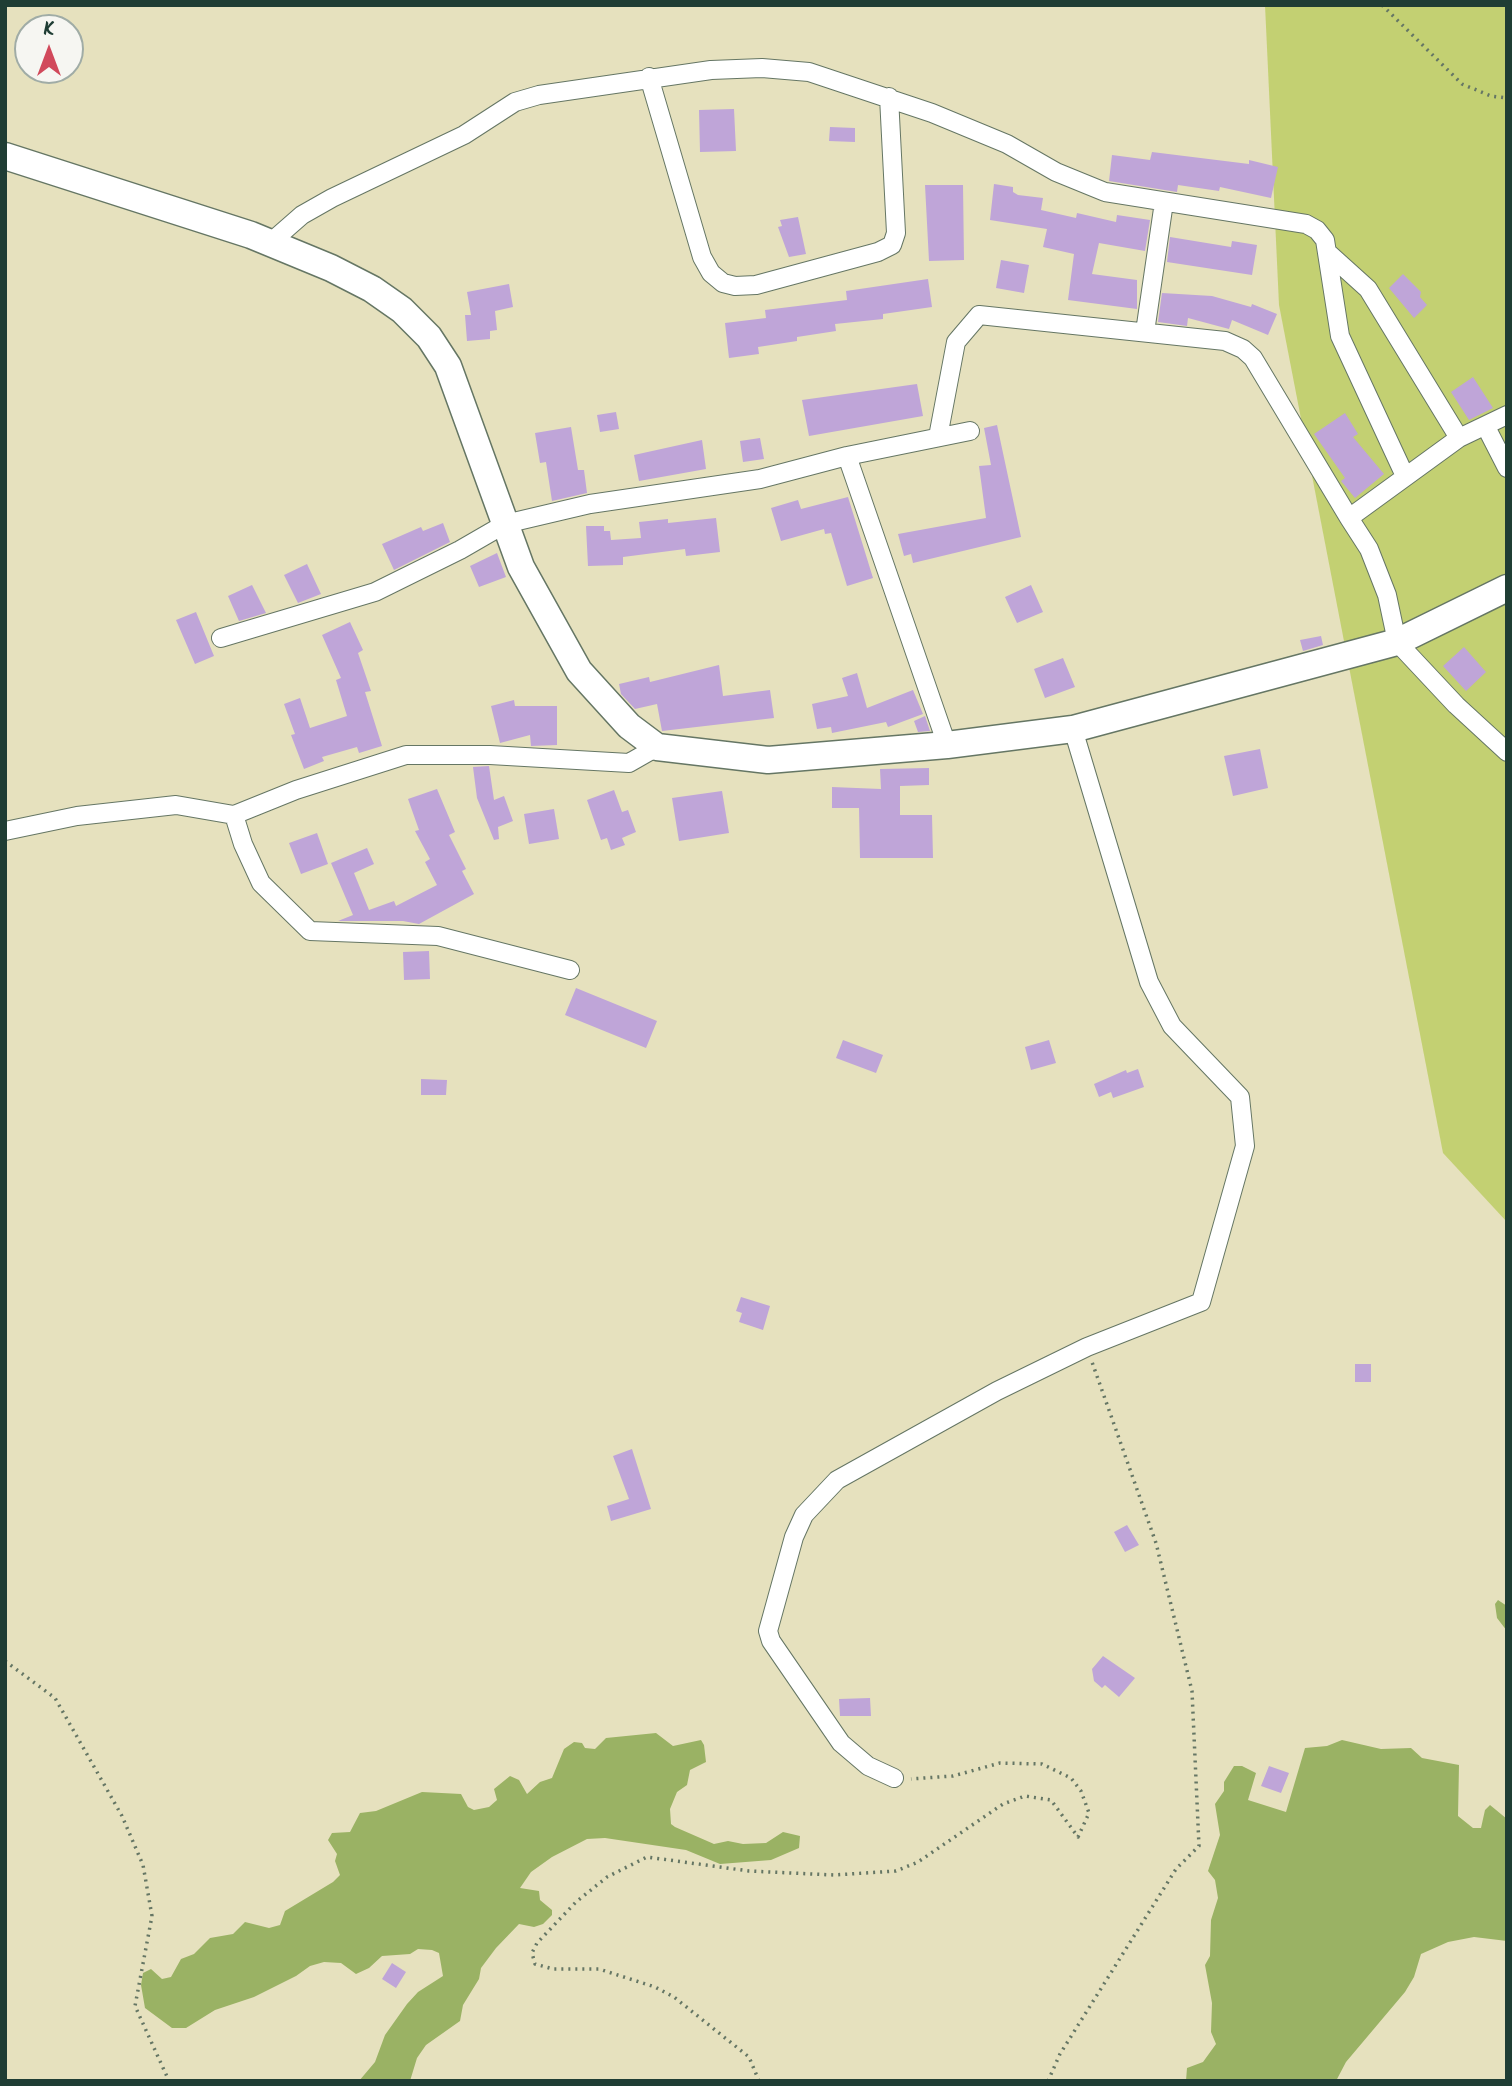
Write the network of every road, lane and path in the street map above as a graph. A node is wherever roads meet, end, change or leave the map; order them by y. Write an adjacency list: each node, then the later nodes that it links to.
1 (1382, 5): 4 (path)
2 (649, 77): 3 (street); 3 (street); 7 (street)
3 (889, 97): 6 (street)
4 (1507, 98)
5 (5, 156): 7 (street)
6 (1164, 202): 8 (street); 9 (street)
7 (270, 243): 19 (street)
8 (1327, 252): 14 (street); 17 (street)
9 (1145, 332): 13 (street); 18 (street)
10 (1507, 415): 11 (street)
11 (1486, 427): 14 (street); 16 (street)
12 (970, 431): 13 (street)
13 (938, 437): 15 (street)
14 (1459, 438): 17 (street)
15 (848, 456): 19 (street); 24 (street)
16 (1507, 468)
17 (1405, 476): 18 (street)
18 (1349, 518): 22 (street)
19 (505, 524): 21 (street); 25 (street)
20 (1507, 589): 22 (street)
21 (221, 638)
22 (1397, 642): 23 (street); 26 (street)
23 (1073, 729): 24 (street); 30 (street)
24 (947, 745): 25 (street)
25 (657, 747): 27 (street)
26 (1507, 752)
27 (234, 815): 28 (street); 29 (street)
28 (5, 831)
29 (570, 970)
30 (1087, 1347): 32 (street); 35 (path)
31 (5, 1661): 33 (path)
32 (894, 1778): 34 (path)
33 (169, 2081)
34 (759, 2081)
35 (1048, 2081)

